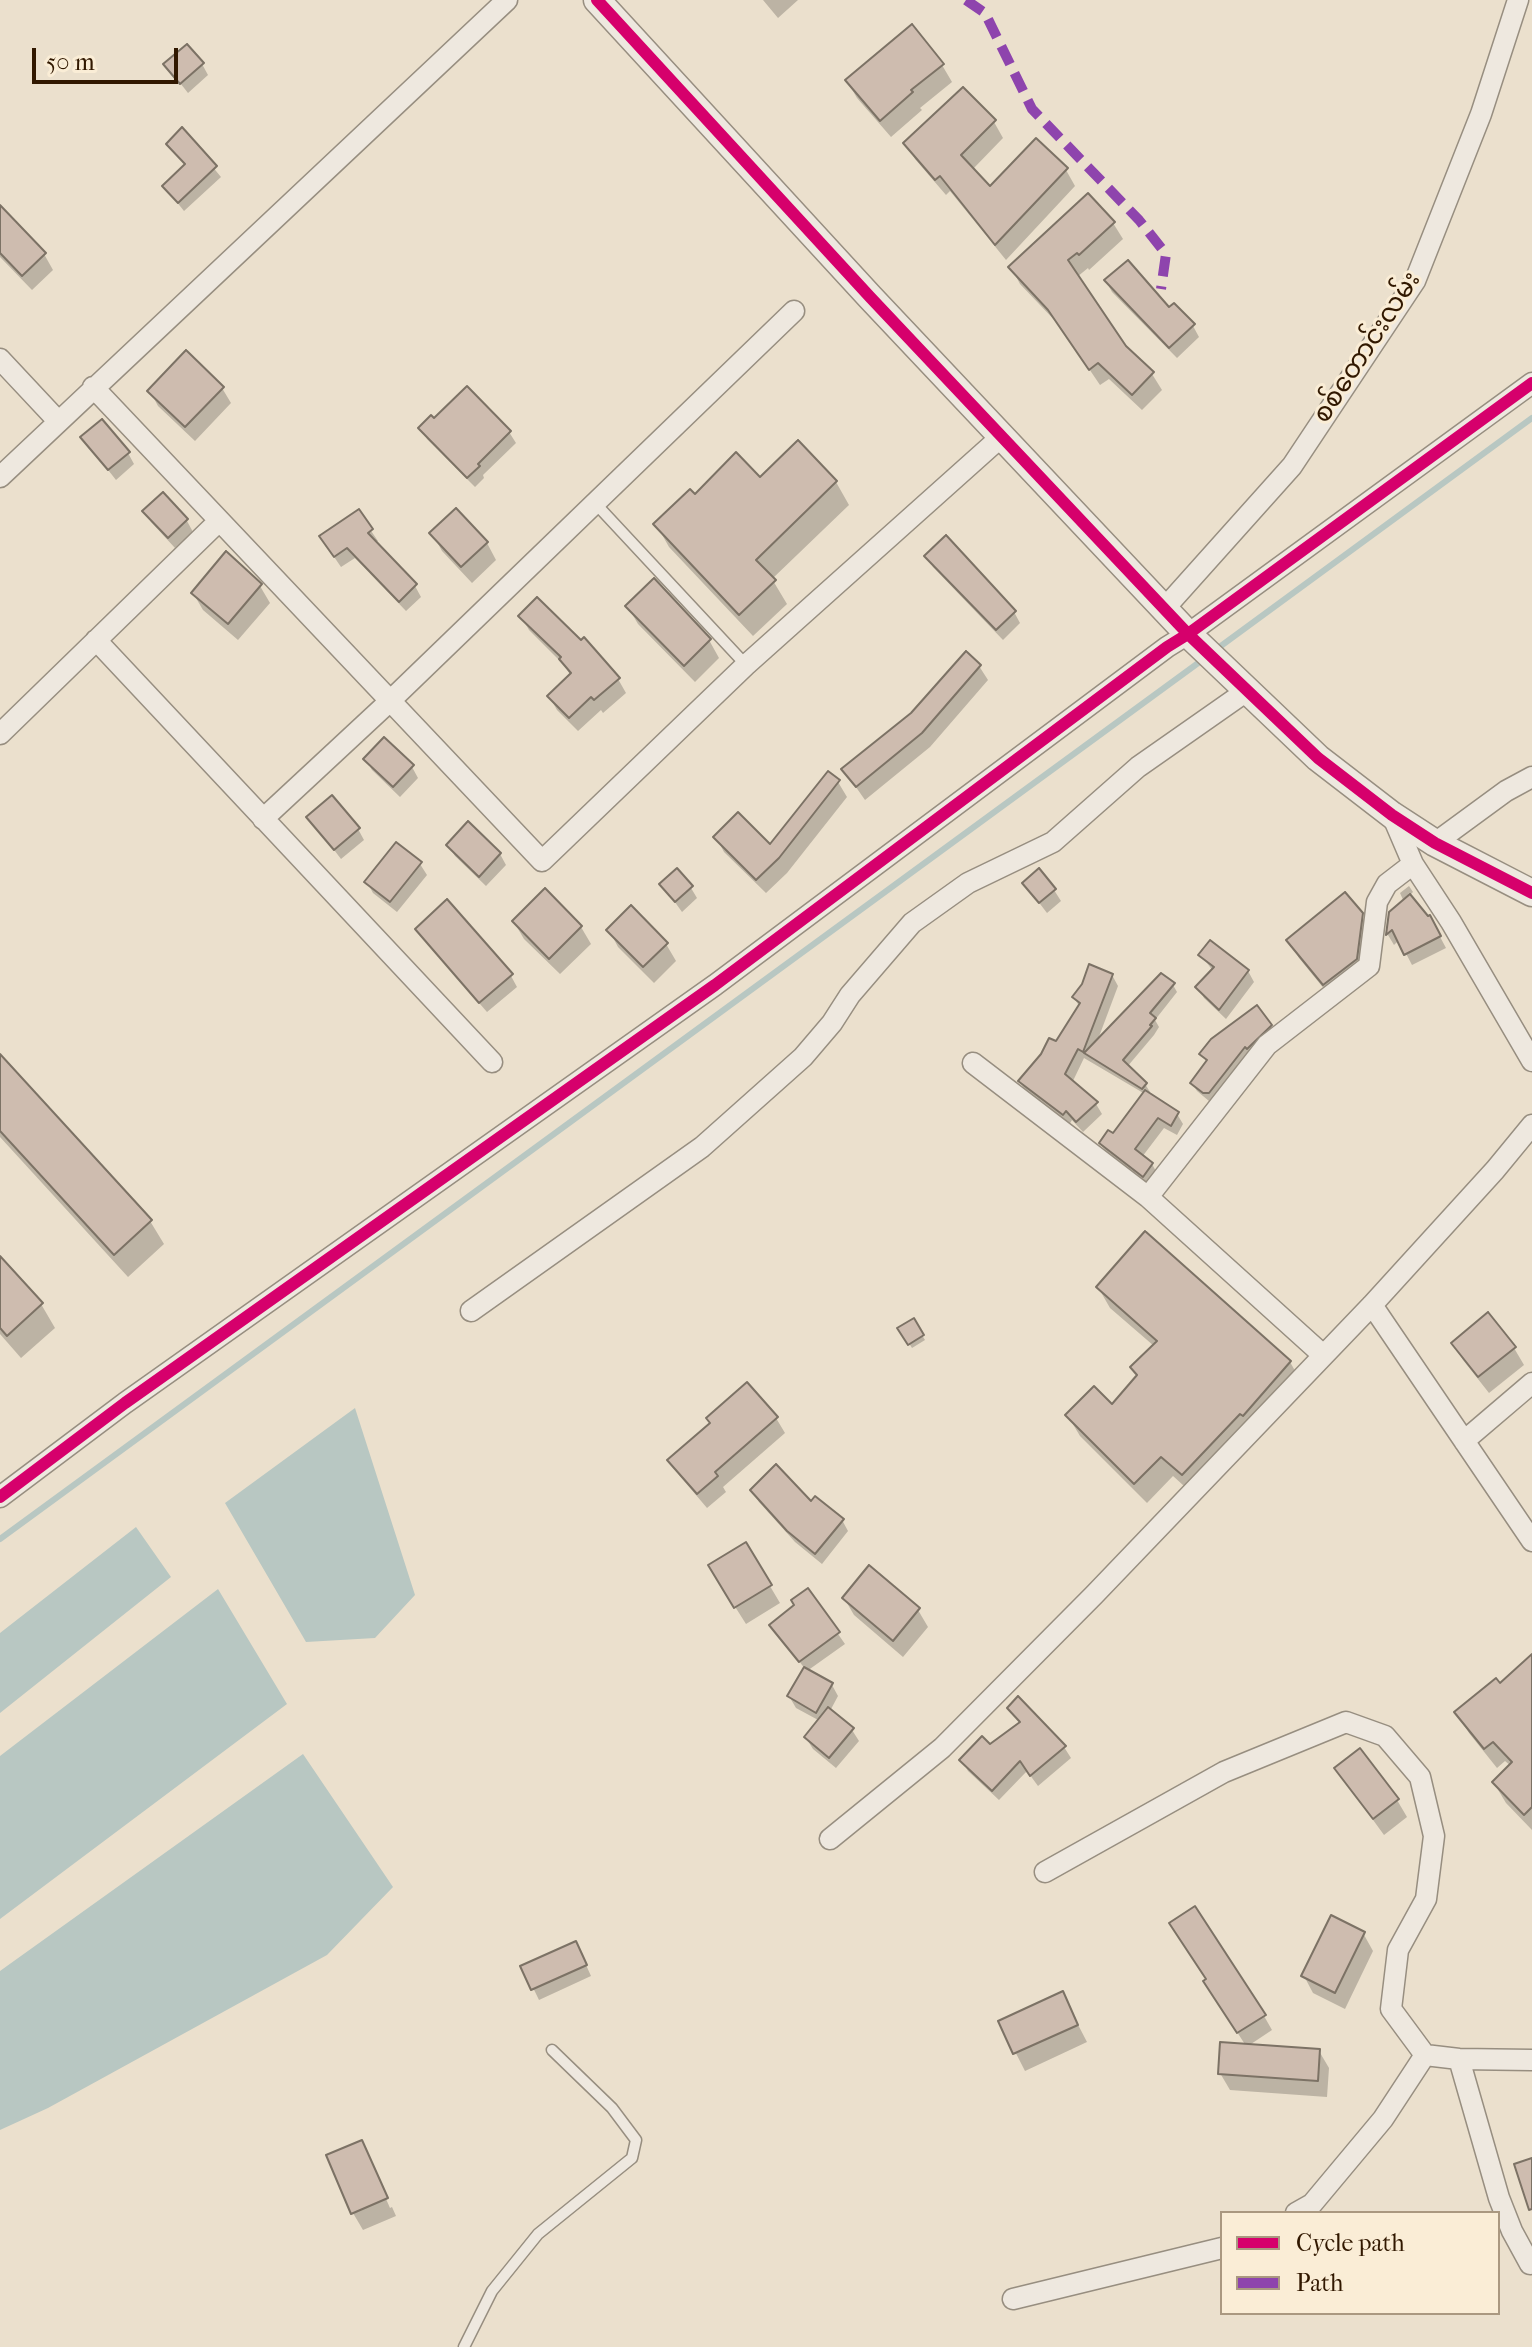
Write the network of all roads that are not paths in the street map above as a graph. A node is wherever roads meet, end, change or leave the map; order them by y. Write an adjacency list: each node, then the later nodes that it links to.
1 (507, 0): 7 (street)
2 (1518, 0): 13 (street, စစ်တောင်းလမ်း)
3 (603, 2): 9 (street)
4 (794, 311): 11 (street)
5 (0, 359): 8 (street)
6 (1532, 383): 14 (street)
7 (93, 387): 8 (street); 12 (street)
8 (58, 421): 10 (street)
9 (1001, 437): 13 (street); 16 (street)
10 (0, 477)
11 (595, 503): 16 (lane); 18 (street)
12 (219, 521): 15 (street); 18 (street)
13 (1164, 609): 14 (street)
14 (1188, 634): 17 (street); 36 (street)
15 (96, 640): 19 (street); 22 (street)
16 (746, 665): 18 (street)
17 (1248, 690): 21 (street); 32 (street)
18 (390, 701): 22 (street)
19 (0, 734)
20 (1532, 777): 23 (street)
21 (1392, 815): 23 (street); 24 (street)
22 (263, 819): 27 (street)
23 (1435, 843): 25 (street)
24 (1413, 864): 26 (street); 30 (street)
25 (1532, 893)
26 (1532, 1061)
27 (492, 1062)
28 (973, 1063): 30 (street)
29 (1532, 1125): 31 (street)
30 (1148, 1197): 33 (street)
31 (1372, 1305): 33 (street); 35 (street)
32 (471, 1311)
33 (1323, 1355): 38 (street)
34 (1532, 1383): 35 (street)
35 (1464, 1441): 37 (street)
36 (0, 1497)
37 (1532, 1541)
38 (830, 1839)
39 (1045, 1872): 41 (street)
40 (552, 2050): 48 (lane)
41 (1425, 2055): 42 (street); 44 (street)
42 (1459, 2059): 43 (street); 46 (street)
43 (1532, 2060)
44 (1300, 2211)
45 (1220, 2248): 47 (street)
46 (1530, 2264)
47 (1013, 2299)
48 (464, 2347)

